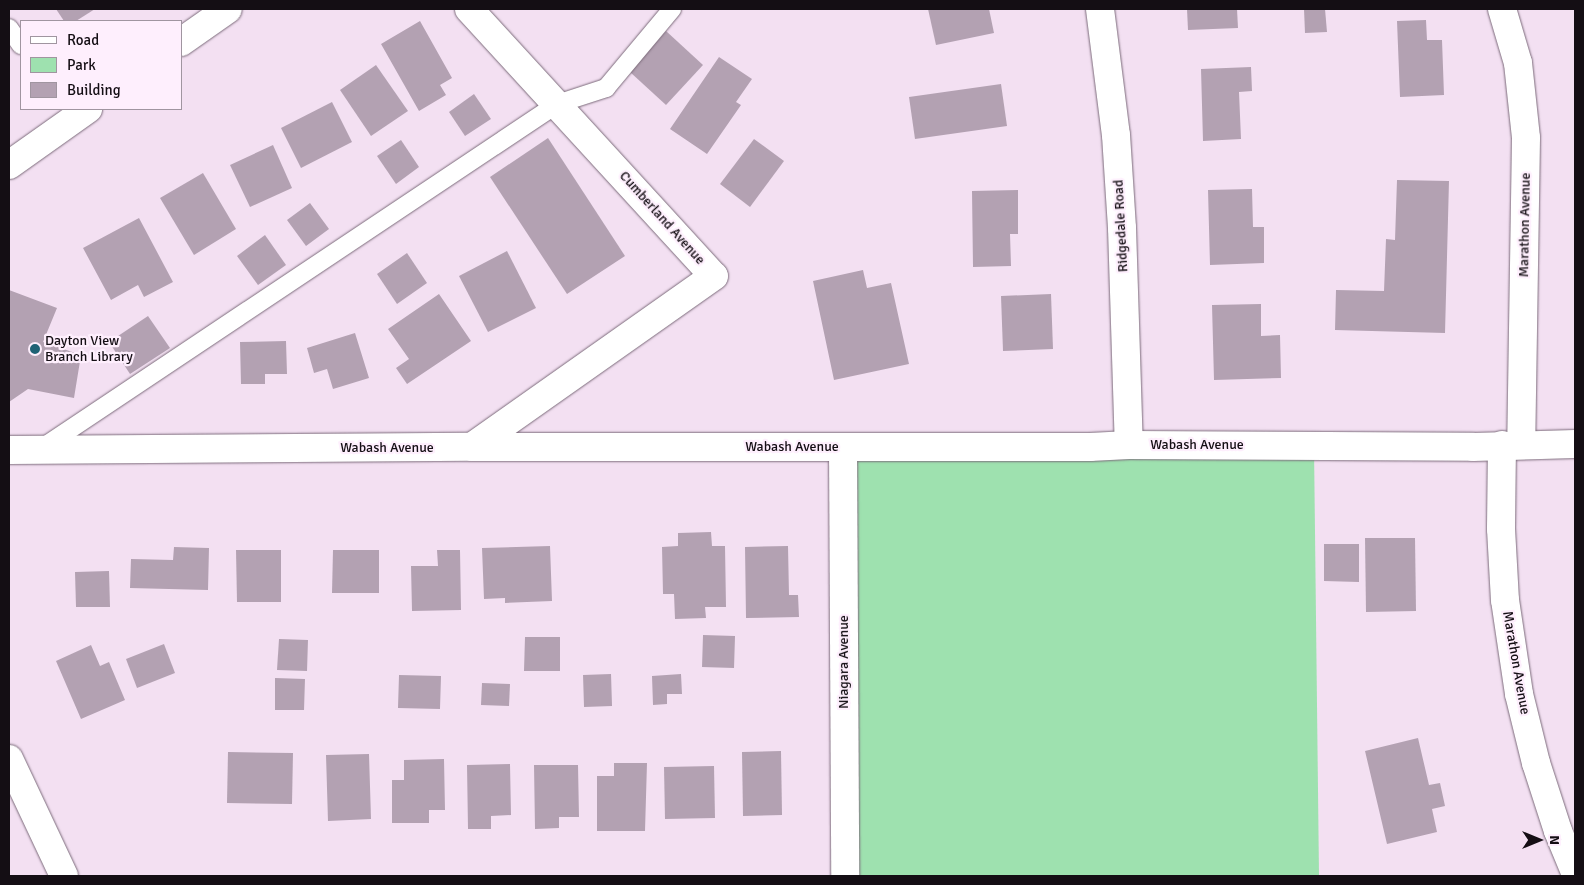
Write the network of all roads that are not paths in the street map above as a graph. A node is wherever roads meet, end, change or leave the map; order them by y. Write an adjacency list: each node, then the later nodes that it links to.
1 (228, 9): 7 (street)
2 (469, 9): 9 (street, Cumberland Avenue)
3 (672, 9): 9 (lane)
4 (1100, 9): 13 (street, Ridgedale Road)
5 (1502, 9): 14 (street, Marathon Avenue)
6 (9, 28): 8 (lane)
7 (182, 41)
8 (20, 44)
9 (557, 104): 15 (street, Cumberland Avenue); 18 (lane)
10 (81, 111): 11 (street)
11 (9, 165)
12 (1575, 444): 14 (street, Wabash Avenue)
13 (1129, 445): 14 (street, Wabash Avenue); 16 (street, Wabash Avenue)
14 (1512, 445): 20 (street, Marathon Avenue)
15 (472, 447): 16 (street, Wabash Avenue); 18 (street, Wabash Avenue)
16 (843, 447): 22 (street, Niagara Avenue)
17 (9, 450): 18 (street, Wabash Avenue)
18 (40, 450)
19 (9, 759): 21 (street)
20 (1575, 872)
21 (64, 876)
22 (846, 876)

